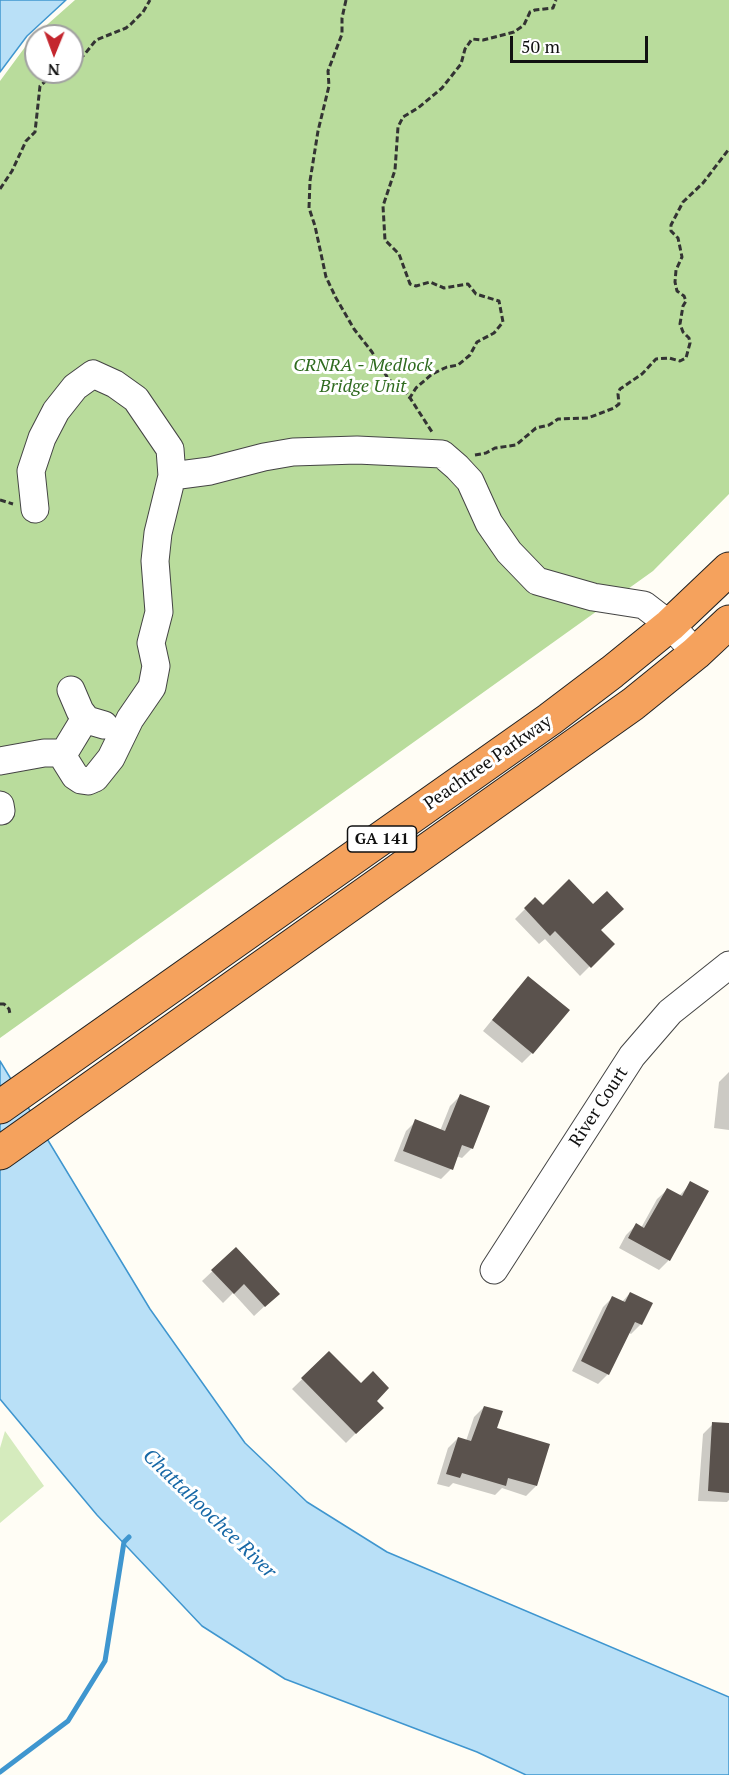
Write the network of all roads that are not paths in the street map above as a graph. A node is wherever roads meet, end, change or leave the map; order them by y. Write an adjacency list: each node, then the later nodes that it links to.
1 (172, 476): 2 (street); 5 (street); 8 (street)
2 (35, 509)
3 (729, 569): 5 (highway, Peachtree Parkway / GA 141)
4 (729, 622): 6 (highway, Peachtree Parkway / GA 141)
5 (670, 625): 6 (street); 13 (highway, Peachtree Parkway / GA 141)
6 (696, 653): 14 (highway, Peachtree Parkway / GA 141)
7 (71, 690): 9 (street)
8 (130, 719): 9 (street); 10 (street)
9 (87, 720): 10 (street)
10 (64, 753): 11 (street)
11 (0, 761)
12 (729, 965): 15 (street, River Court)
13 (0, 1107)
14 (0, 1153)
15 (494, 1270)

